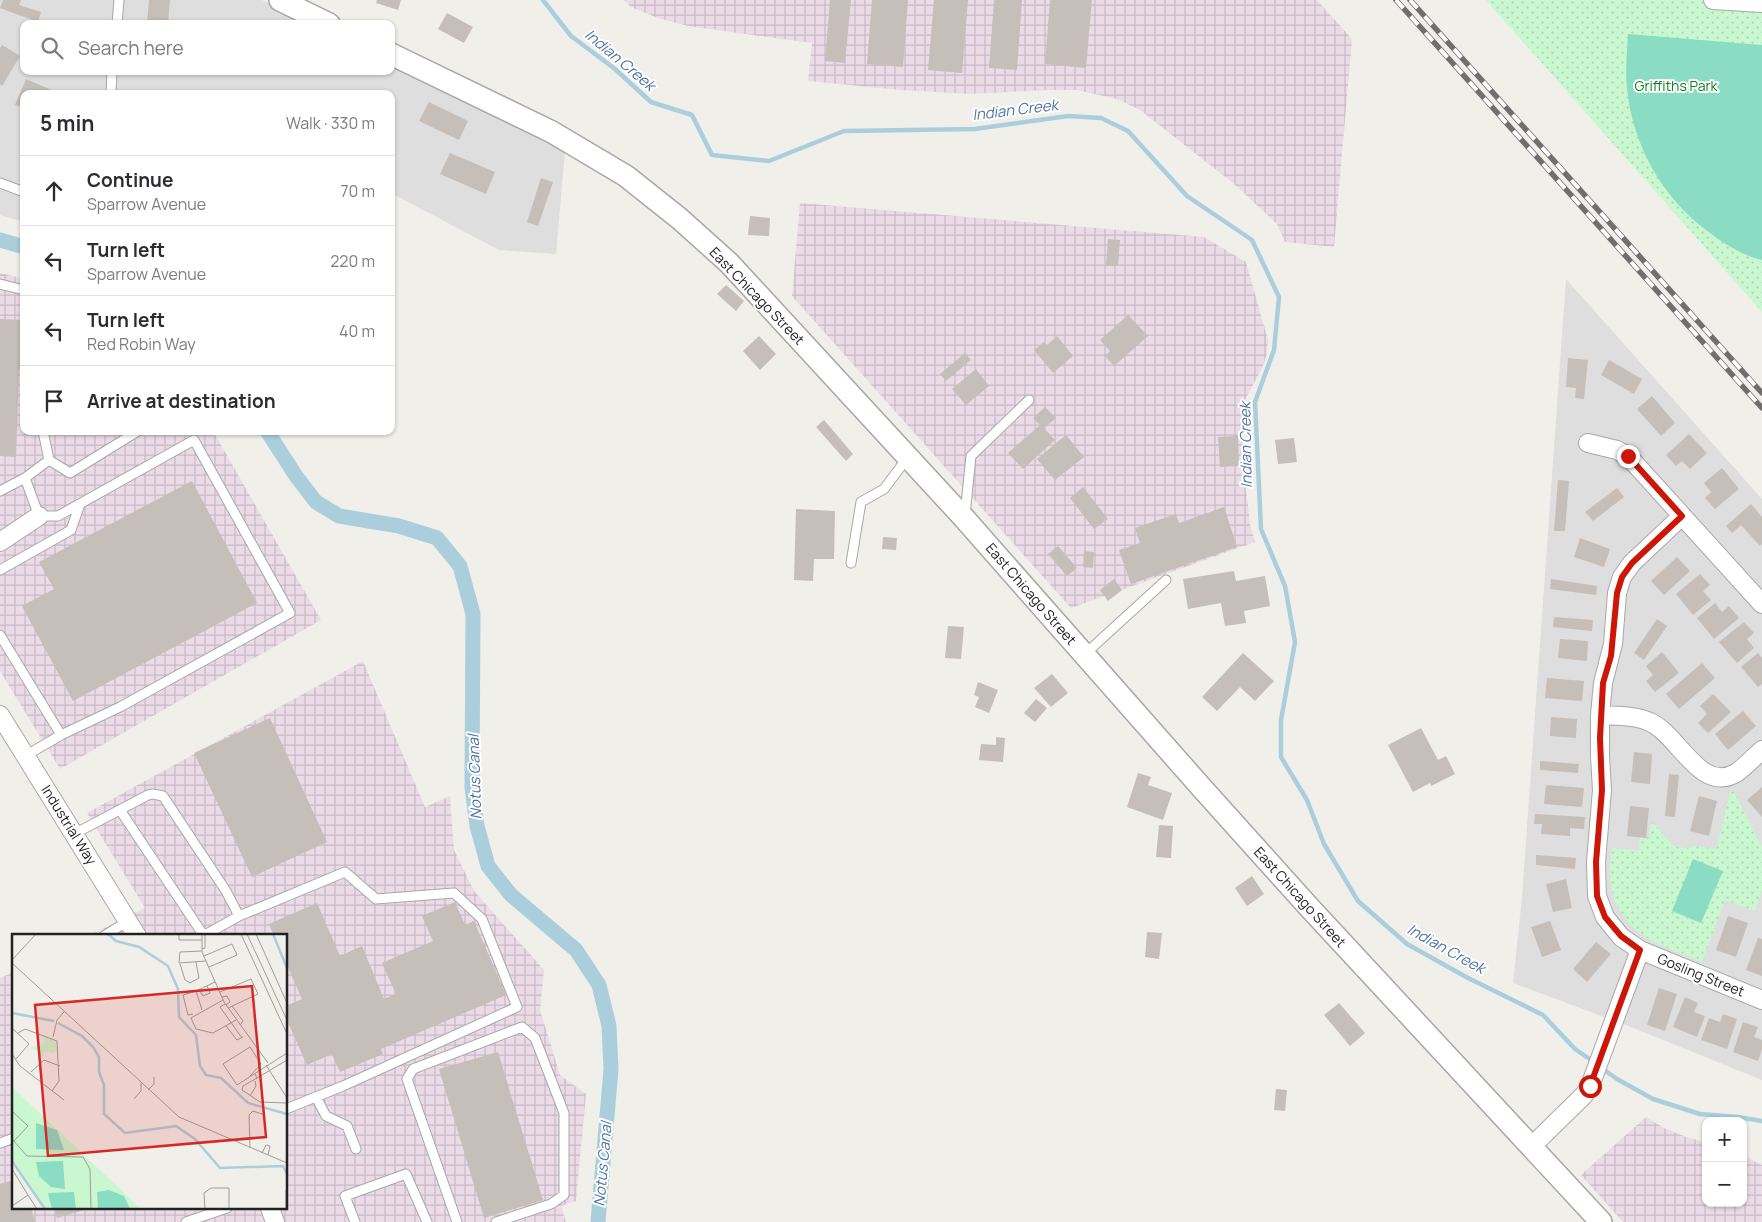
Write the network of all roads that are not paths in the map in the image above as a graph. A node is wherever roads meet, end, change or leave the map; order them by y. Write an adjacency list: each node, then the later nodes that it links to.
1 (119, 0): 5 (lane)
2 (280, 0): 6 (street)
3 (1713, 0): 4 (street)
4 (1762, 3)
5 (117, 20)
6 (321, 20)
7 (395, 56): 18 (street, East Chicago Street)
8 (112, 75): 9 (lane)
9 (112, 90)
10 (0, 182): 11 (lane)
11 (20, 190)
12 (0, 284): 13 (lane)
13 (20, 289)
14 (1029, 400): 25 (lane)
15 (44, 435): 19 (lane)
16 (132, 435): 19 (lane)
17 (1588, 443): 24 (street)
18 (908, 457): 25 (street, East Chicago Street); 27 (lane)
19 (49, 460): 20 (lane)
20 (25, 478): 21 (lane); 23 (lane)
21 (0, 491)
22 (80, 504): 23 (lane); 28 (lane); 35 (lane)
23 (39, 516): 26 (street)
24 (1682, 516): 30 (street); 34 (street, Gosling Street)
25 (964, 518): 32 (street, East Chicago Street)
26 (0, 542)
27 (851, 564)
28 (0, 570)
29 (1166, 580): 32 (lane)
30 (1762, 604)
31 (0, 635): 35 (lane)
32 (1085, 655): 51 (street, East Chicago Street)
33 (0, 715): 37 (street, Industrial Way)
34 (1600, 715): 36 (street); 45 (street, Gosling Street)
35 (61, 735): 37 (lane)
36 (1762, 750)
37 (26, 756): 39 (street, Industrial Way)
38 (120, 810): 39 (lane); 40 (lane); 43 (lane)
39 (74, 834): 41 (street, Industrial Way)
40 (239, 916): 44 (lane); 47 (lane)
41 (133, 929): 42 (lane)
42 (112, 934)
43 (202, 934)
44 (207, 934)
45 (1640, 950): 46 (street, Gosling Street); 51 (street)
46 (1762, 1000)
47 (316, 1097): 48 (lane); 52 (lane)
48 (288, 1108)
49 (12, 1139): 50 (lane)
50 (0, 1143)
51 (1531, 1146): 61 (street, East Chicago Street)
52 (356, 1150)
53 (221, 1210): 55 (lane)
54 (271, 1210): 56 (street)
55 (186, 1222)
56 (275, 1222)
57 (355, 1222): 58 (lane)
58 (427, 1222)
59 (457, 1222): 60 (lane)
60 (496, 1222)
61 (1601, 1222)

